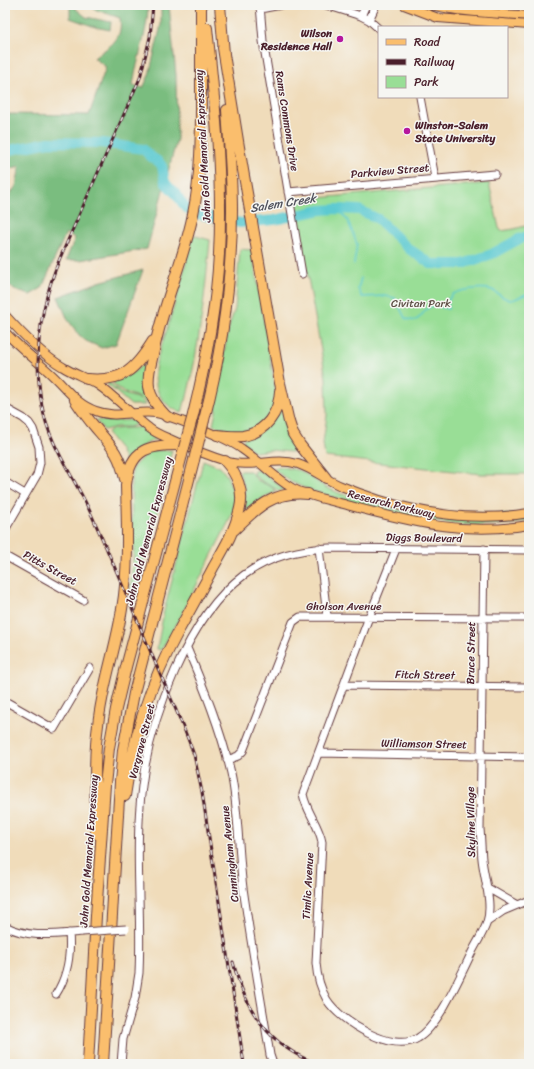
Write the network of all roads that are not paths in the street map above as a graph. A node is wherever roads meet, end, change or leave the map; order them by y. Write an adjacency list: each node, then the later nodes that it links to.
1 (203, 5): 23 (highway); 31 (highway, John Gold Memorial Expressway, bridge)
2 (220, 5): 15 (highway)
3 (281, 5): 9 (street)
4 (326, 5): 10 (street)
5 (366, 5): 10 (street)
6 (376, 5): 12 (street)
7 (404, 5): 13 (main road)
8 (431, 5): 11 (main road)
9 (260, 7): 19 (street, Rams Commons Drive)
10 (361, 16): 12 (street)
11 (529, 16)
12 (369, 20): 14 (street)
13 (529, 25)
14 (378, 28)
15 (223, 48): 25 (highway); 63 (highway, bridge)
16 (420, 98): 18 (street)
17 (495, 174): 18 (street, Parkview Street)
18 (435, 178): 19 (street, Parkview Street)
19 (288, 192): 20 (street)
20 (302, 274)
21 (5, 315): 24 (main road, Research Parkway)
22 (5, 332): 26 (main road, Research Parkway)
23 (157, 334): 24 (highway); 29 (highway)
24 (87, 379): 28 (main road, Research Parkway)
25 (280, 383): 30 (highway); 34 (highway)
26 (74, 400): 28 (main road, Research Parkway); 36 (highway)
27 (5, 408): 37 (street)
28 (133, 414): 29 (main road, Research Parkway); 31 (main road, Research Parkway)
29 (167, 417): 30 (main road, Research Parkway)
30 (217, 435): 33 (main road, Research Parkway)
31 (183, 450): 32 (main road, Research Parkway); 36 (highway); 67 (highway, John Gold Memorial Expressway)
32 (226, 461): 33 (main road, Research Parkway); 42 (highway)
33 (259, 463): 34 (main road, Research Parkway); 38 (main road, Research Parkway)
34 (326, 478): 39 (main road, Research Parkway)
35 (5, 482): 37 (street)
36 (126, 485): 67 (highway)
37 (25, 494): 41 (street)
38 (308, 494): 40 (main road, Research Parkway); 42 (highway)
39 (529, 513)
40 (529, 525)
41 (5, 530)
42 (234, 530): 63 (highway)
43 (319, 548): 44 (street, Diggs Boulevard); 49 (street); 53 (street, Vargrave Street)
44 (396, 548): 45 (street, Diggs Boulevard); 50 (street, Timlic Avenue)
45 (484, 550): 46 (street, Diggs Boulevard); 51 (street, Bruce Street)
46 (529, 550)
47 (5, 556): 48 (street, Pitts Street)
48 (83, 600)
49 (327, 616): 50 (street, Gholson Avenue); 62 (street, Gholson Avenue)
50 (369, 617): 51 (street, Gholson Avenue); 55 (street, Timlic Avenue)
51 (483, 618): 52 (street, Gholson Avenue); 56 (street, Bruce Street)
52 (529, 618)
53 (187, 648): 62 (street, Cunningham Avenue); 70 (street, Vargrave Street)
54 (90, 668): 58 (street)
55 (344, 685): 56 (street, Fitch Street); 59 (street, Timlic Avenue)
56 (482, 687): 57 (street, Fitch Street); 60 (street, Bruce Street)
57 (529, 687)
58 (5, 701)
59 (319, 753): 60 (street, Williamson Street); 68 (street, Timlic Avenue)
60 (481, 757): 61 (street, Williamson Street); 64 (street, Skyline Village)
61 (529, 757)
62 (227, 760): 76 (street, Cunningham Avenue)
63 (117, 849): 74 (highway)
64 (486, 887): 66 (street); 68 (street, Timlic Avenue)
65 (529, 900): 66 (street, Timlic Avenue)
66 (517, 905): 68 (street, Timlic Avenue)
67 (96, 916): 73 (highway, John Gold Memorial Expressway)
68 (487, 922)
69 (5, 926): 71 (street)
70 (139, 928): 71 (street, bridge); 75 (street, Vargrave Street)
71 (69, 933): 72 (street)
72 (56, 994)
73 (88, 1064)
74 (103, 1064)
75 (121, 1064)
76 (273, 1064)

